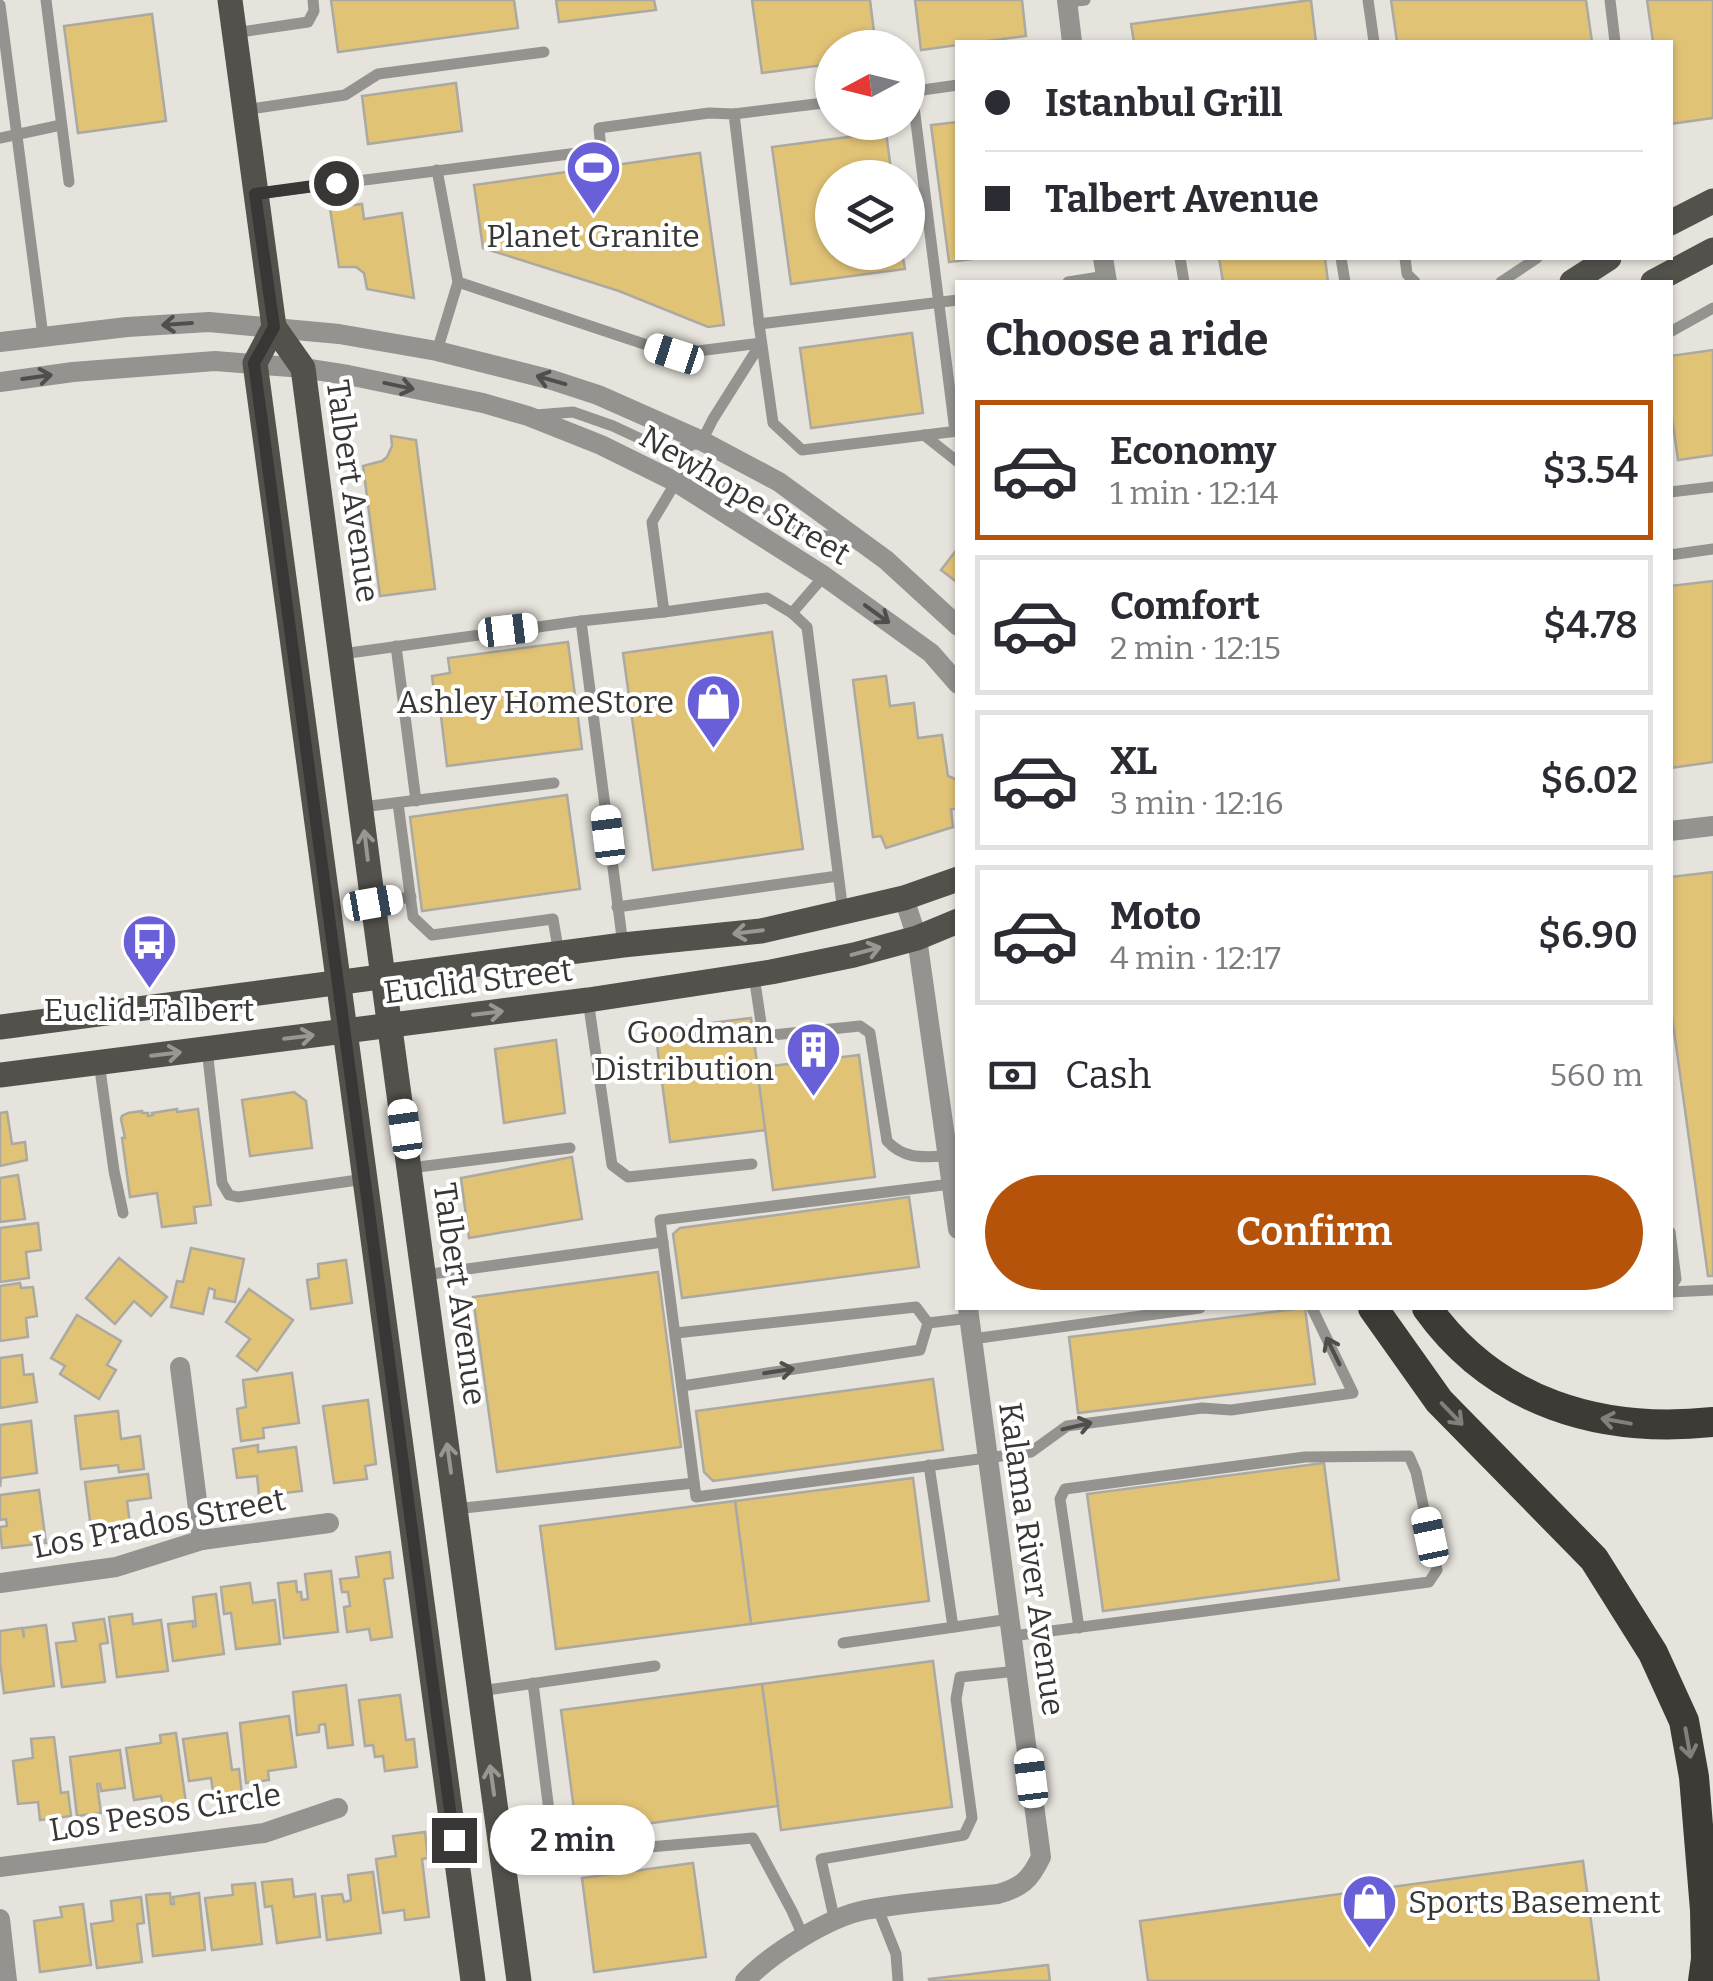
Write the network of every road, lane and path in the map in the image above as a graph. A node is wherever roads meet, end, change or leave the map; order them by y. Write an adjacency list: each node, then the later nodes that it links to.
1 (46, 0): 18 (lane)
2 (230, 0): 8 (main road, Talbert Avenue)
3 (313, 0): 8 (lane)
4 (1368, 0): 10 (lane)
5 (1610, 0): 11 (lane)
6 (1074, 1): 9 (street)
7 (0, 5): 19 (lane)
8 (234, 33): 16 (main road, Talbert Avenue)
9 (1072, 40)
10 (1374, 40)
11 (1615, 40)
12 (544, 52): 16 (lane)
13 (955, 85): 14 (lane)
14 (925, 90)
15 (815, 104): 17 (lane)
16 (244, 110): 24 (main road, Talbert Avenue)
17 (734, 114): 22 (lane); 40 (lane)
18 (61, 125): 19 (lane); 23 (lane)
19 (17, 136): 20 (lane); 43 (lane)
20 (0, 138)
21 (916, 140): 38 (lane)
22 (437, 170): 24 (lane); 36 (lane)
23 (69, 182)
24 (255, 194): 41 (main road, Talbert Avenue)
25 (1713, 200): 26 (main road)
26 (1673, 221)
27 (1713, 250): 30 (main road)
28 (1534, 260): 33 (lane)
29 (1606, 260): 34 (main road)
30 (1674, 261): 35 (main road)
31 (1105, 272): 32 (lane)
32 (1075, 280)
33 (1504, 280)
34 (1575, 280)
35 (1655, 280)
36 (458, 282): 45 (lane); 46 (lane)
37 (955, 300): 38 (lane)
38 (938, 303): 40 (lane); 51 (lane)
39 (1713, 308): 42 (lane)
40 (759, 324): 45 (lane)
41 (274, 327): 43 (street, Newhope Street, one-way to 43); 46 (street, Newhope Street); 47 (main road); 48 (main road, Talbert Avenue)
42 (1673, 330)
43 (43, 336): 44 (street, Newhope Street)
44 (0, 342)
45 (762, 344): 53 (lane); 54 (lane)
46 (438, 351): 54 (street, Newhope Street, one-way to 46)
47 (254, 363): 48 (street, Newhope Street); 49 (street, Newhope Street, one-way to 47); 89 (main road)
48 (304, 368): 50 (street, Newhope Street, one-way to 50); 68 (main road, Talbert Avenue)
49 (0, 382)
50 (528, 416): 54 (lane); 56 (street, Newhope Street)
51 (955, 424)
52 (955, 431): 53 (lane)
53 (924, 435): 55 (lane)
54 (702, 440): 59 (street, Newhope Street)
55 (955, 460)
56 (676, 482): 59 (lane); 62 (street, Newhope Street); 63 (lane)
57 (1713, 487): 58 (lane)
58 (1673, 492)
59 (857, 537): 66 (street, Newhope Street)
60 (1713, 549): 61 (lane)
61 (1673, 555)
62 (824, 576): 64 (lane); 69 (street, Newhope Street, one-way to 69)
63 (664, 612): 64 (lane); 65 (lane)
64 (792, 613): 76 (lane)
65 (582, 620): 67 (lane); 81 (lane)
66 (955, 623)
67 (396, 646): 68 (lane); 71 (lane)
68 (342, 654): 73 (main road, Talbert Avenue)
69 (955, 681)
70 (554, 783): 71 (lane)
71 (416, 801): 72 (lane)
72 (398, 803): 73 (lane); 78 (lane)
73 (362, 807): 80 (main road, Talbert Avenue, one-way to 73)
74 (1713, 826): 75 (street)
75 (1673, 831)
76 (838, 876): 81 (lane); 82 (lane)
77 (955, 880): 79 (main road, Euclid Street)
78 (411, 897): 80 (lane); 86 (lane)
79 (904, 898): 82 (main road, Euclid Street); 84 (street)
80 (373, 903): 88 (main road, Talbert Avenue)
81 (617, 906): 85 (lane)
82 (844, 912): 85 (main road, Euclid Street, one-way to 85)
83 (955, 922): 84 (main road, Euclid Street)
84 (917, 938): 87 (main road, Euclid Street, one-way to 84); 97 (street)
85 (623, 945): 86 (main road, Euclid Street)
86 (559, 954): 88 (main road, Euclid Street)
87 (754, 975): 90 (main road, Euclid Street); 99 (lane)
88 (384, 976): 89 (main road, Euclid Street); 91 (main road, Talbert Avenue)
89 (338, 982): 92 (main road, Euclid Street); 93 (main road)
90 (588, 1000): 91 (main road, Euclid Street, one-way to 90); 100 (lane)
91 (391, 1025): 93 (main road, Euclid Street); 101 (main road, Talbert Avenue)
92 (0, 1028)
93 (344, 1031): 94 (main road, Euclid Street, one-way to 93); 102 (main road)
94 (207, 1048): 95 (main road, Euclid Street, one-way to 94); 102 (lane)
95 (99, 1062): 96 (main road, Euclid Street); 105 (lane)
96 (0, 1075)
97 (951, 1125): 99 (street)
98 (570, 1148): 101 (lane)
99 (948, 1156): 103 (street)
100 (752, 1164)
101 (410, 1168): 108 (main road, Talbert Avenue)
102 (364, 1180): 146 (main road)
103 (952, 1184): 104 (street); 106 (lane)
104 (955, 1206)
105 (123, 1213)
106 (663, 1242): 108 (lane); 118 (lane)
107 (1673, 1256): 109 (lane)
108 (424, 1275): 125 (main road, Talbert Avenue, one-way to 108)
109 (1673, 1285)
110 (1713, 1290): 111 (lane)
111 (1673, 1291)
112 (1167, 1310): 117 (lane)
113 (1313, 1310): 122 (lane, one-way to 113)
114 (1374, 1310): 150 (highway, one-way to 150)
115 (1430, 1310): 121 (highway, one-way to 115)
116 (928, 1322): 117 (lane); 118 (lane); 120 (lane, one-way to 116)
117 (970, 1322): 122 (street, Kalama River Avenue)
118 (676, 1333): 120 (lane)
119 (180, 1367): 127 (street)
120 (682, 1386): 124 (lane)
121 (1713, 1422)
122 (988, 1457): 123 (lane); 130 (street, Kalama River Avenue)
123 (929, 1465): 124 (lane); 129 (lane)
124 (694, 1483): 125 (lane)
125 (456, 1509): 136 (main road, Talbert Avenue)
126 (329, 1522): 127 (street, Los Prados Street)
127 (202, 1540): 128 (street, Los Prados Street)
128 (0, 1583)
129 (953, 1627): 130 (lane); 132 (lane)
130 (1011, 1628): 131 (lane); 134 (street, Kalama River Avenue)
131 (1079, 1628): 131 (lane)
132 (843, 1642)
133 (656, 1666): 135 (lane)
134 (1017, 1671): 141 (street, Kalama River Avenue); 143 (lane)
135 (533, 1683): 136 (lane); 138 (lane)
136 (480, 1691): 139 (main road, Talbert Avenue, one-way to 136)
137 (338, 1808): 140 (street, Los Pesos Circle)
138 (554, 1851): 139 (lane); 144 (lane)
139 (502, 1859): 147 (main road, Talbert Avenue)
140 (0, 1867)
141 (878, 1909): 143 (street); 149 (lane)
142 (0, 1919): 145 (street)
143 (835, 1922): 144 (street)
144 (803, 1936): 148 (street)
145 (7, 1981)
146 (473, 1981)
147 (518, 1981)
148 (745, 1981)
149 (898, 1981)
150 (1704, 1981)

